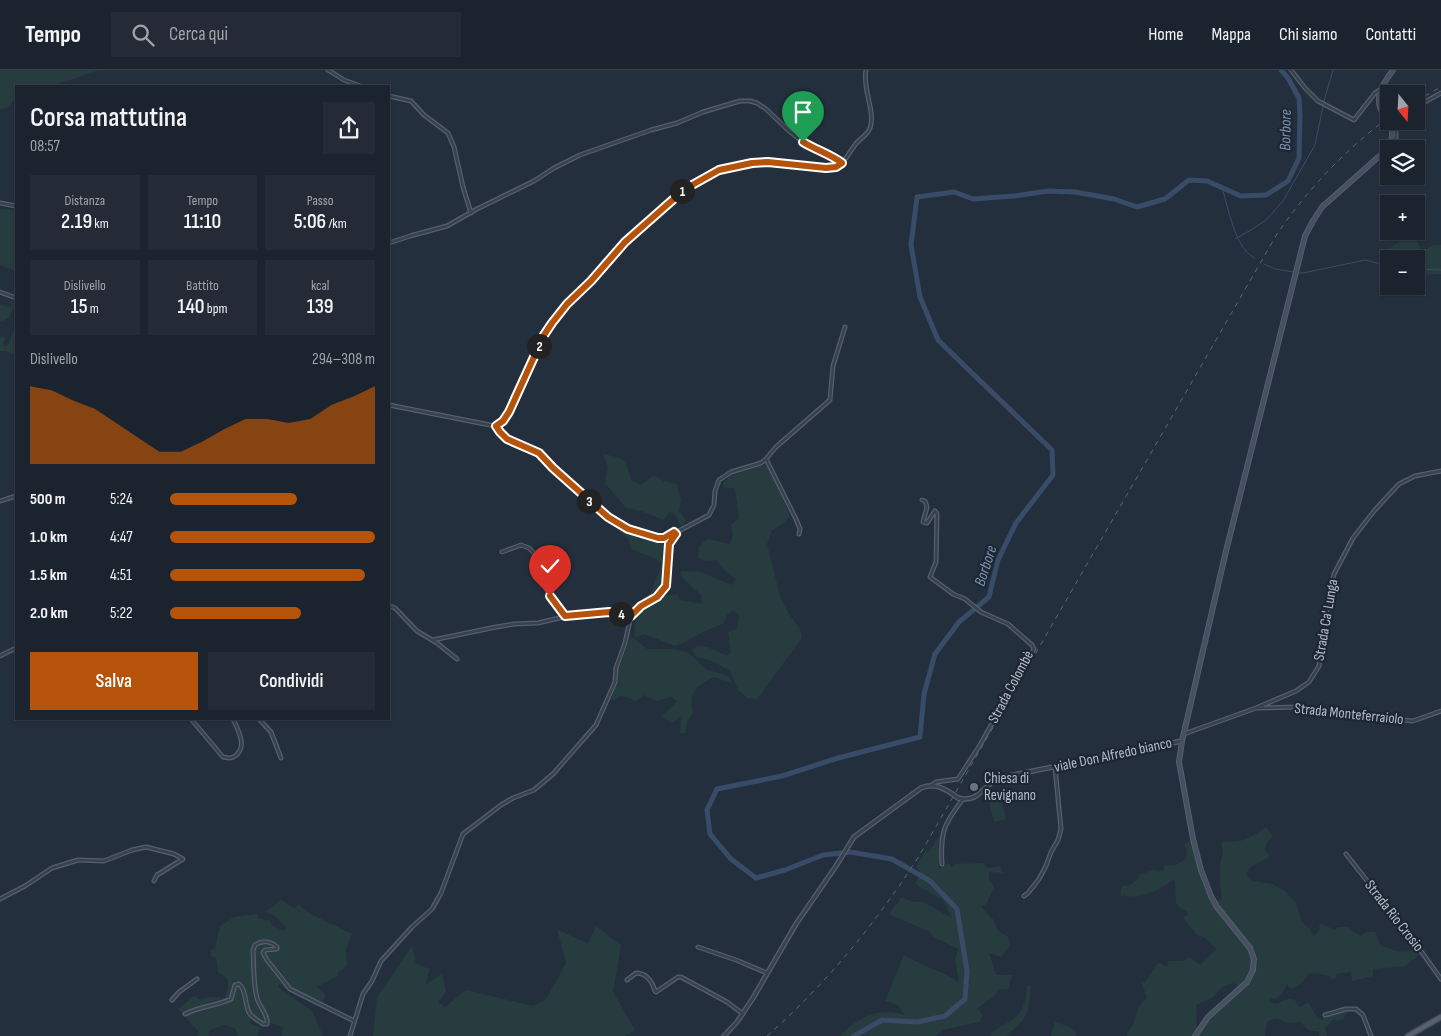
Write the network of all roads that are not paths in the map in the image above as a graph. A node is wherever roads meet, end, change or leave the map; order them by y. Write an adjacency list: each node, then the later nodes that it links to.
1 (328, 70): 5 (street)
2 (866, 70): 15 (street)
3 (1291, 70): 7 (street)
4 (1393, 70): 6 (main road)
5 (357, 85)
6 (1383, 85)
7 (1380, 90): 11 (main road, bridge)
8 (1441, 93): 10 (street)
9 (390, 96): 18 (street)
10 (1425, 102)
11 (1380, 108)
12 (1393, 130): 14 (main road, bridge)
13 (1396, 130): 14 (street)
14 (1392, 138): 45 (main road)
15 (842, 163): 18 (street); 24 (street)
16 (0, 203): 17 (street)
17 (15, 206)
18 (471, 213): 19 (street)
19 (390, 244)
20 (0, 292): 21 (street)
21 (15, 298)
22 (845, 327): 25 (street)
23 (390, 405): 24 (street)
24 (496, 426): 30 (street)
25 (766, 459): 30 (street); 31 (street)
26 (1441, 471): 40 (street, Strada Ca' Lunga)
27 (15, 496): 29 (street)
28 (922, 500): 49 (street, Strada Colombè)
29 (0, 501)
30 (676, 532): 35 (street)
31 (799, 534)
32 (502, 552): 34 (street)
33 (390, 606): 36 (street)
34 (565, 616): 35 (street); 36 (street)
35 (631, 616): 66 (street)
36 (433, 640): 39 (street)
37 (15, 648): 38 (street)
38 (0, 656)
39 (457, 659)
40 (1256, 708): 41 (street, Strada Monteferraiolo); 45 (street, Strada Ca' Lunga)
41 (1441, 711)
42 (192, 720): 43 (street)
43 (233, 720)
44 (260, 720): 47 (street)
45 (1183, 735): 46 (main road)
46 (1182, 741): 48 (street, viale Don Alfredo bianco); 69 (main road)
47 (282, 758)
48 (1056, 767): 50 (street, viale Don Alfredo bianco); 54 (street)
49 (932, 785): 50 (street, bridge); 57 (street)
50 (962, 799): 52 (street)
51 (1346, 854): 58 (street, Strada Rio Crosio)
52 (942, 864)
53 (154, 880): 55 (street)
54 (1024, 896)
55 (0, 899)
56 (698, 948): 57 (street)
57 (768, 974): 63 (street)
58 (1441, 978)
59 (196, 979): 61 (street)
60 (627, 980): 63 (street)
61 (172, 1000)
62 (185, 1014): 66 (street)
63 (743, 1014): 68 (street)
64 (1325, 1015): 70 (street)
65 (1441, 1017): 71 (main road)
66 (354, 1021): 67 (street)
67 (350, 1036)
68 (724, 1036)
69 (1195, 1036)
70 (1371, 1036)
71 (1408, 1036)

